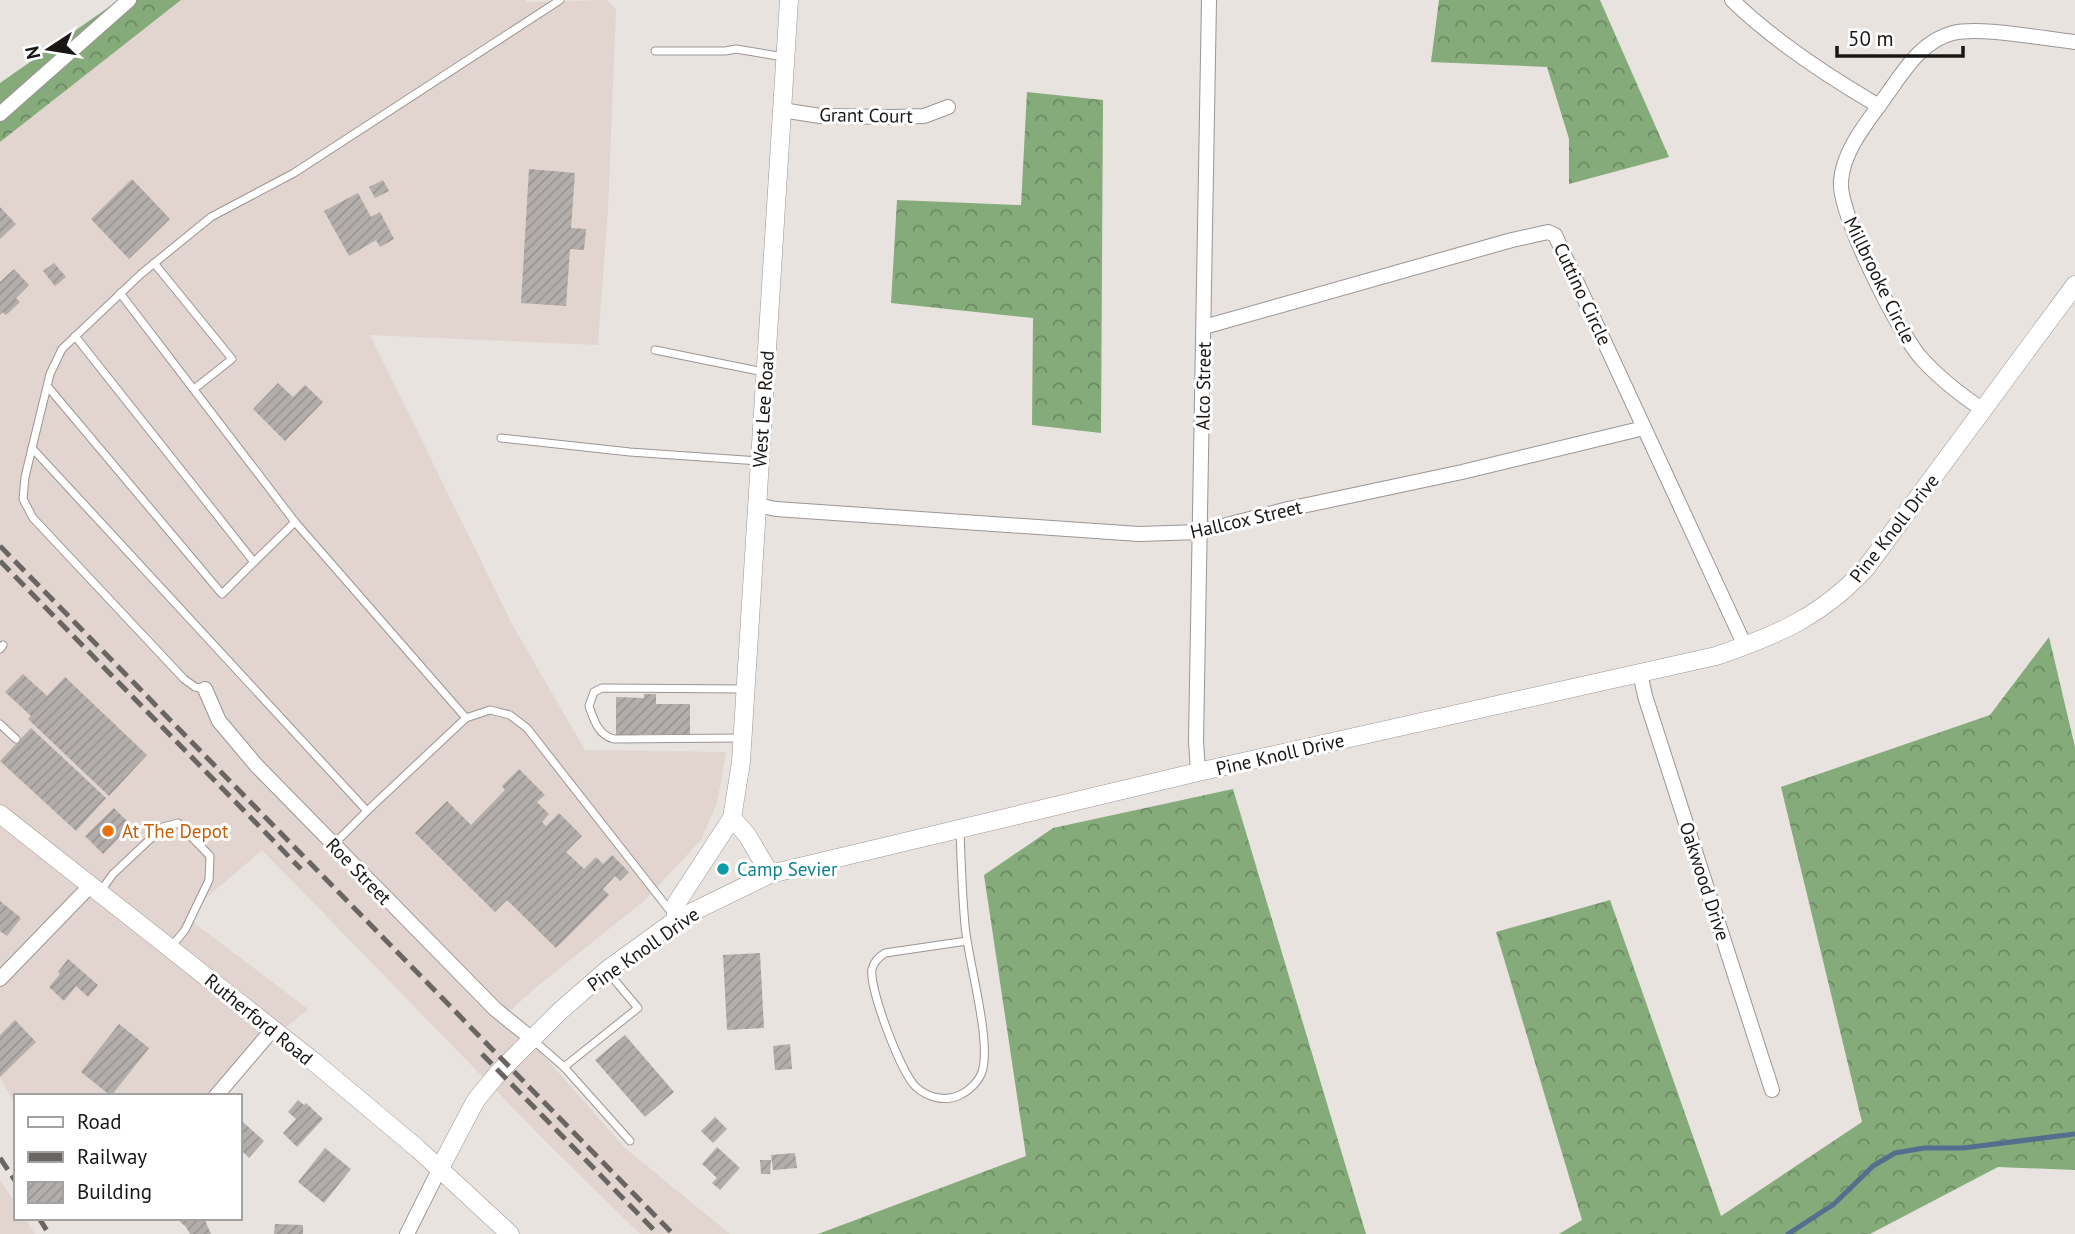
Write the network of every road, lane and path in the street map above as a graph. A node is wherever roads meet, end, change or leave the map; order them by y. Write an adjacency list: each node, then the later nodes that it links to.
1 (129, 0): 6 (street)
2 (560, 0): 14 (lane)
3 (789, 0): 9 (street, West Lee Road)
4 (1209, 0): 17 (street, Alco Street)
5 (1732, 0): 10 (street)
6 (112, 6): 13 (street)
7 (2075, 43): 10 (street, Millbrooke Circle)
8 (655, 51): 9 (lane)
9 (785, 57): 12 (street, West Lee Road)
10 (1879, 106): 23 (street, Millbrooke Circle)
11 (948, 107): 12 (street, Grant Court)
12 (782, 110): 20 (street, West Lee Road)
13 (0, 114)
14 (154, 263): 16 (lane); 22 (lane)
15 (2075, 285): 23 (street, Pine Knoll Drive)
16 (120, 293): 18 (lane); 22 (lane)
17 (1204, 327): 24 (street, Cuttino Circle); 30 (street, Alco Street)
18 (75, 336): 21 (lane); 31 (lane)
19 (655, 350): 20 (lane)
20 (765, 373): 27 (street, West Lee Road)
21 (48, 387): 26 (lane); 31 (lane)
22 (194, 389): 29 (lane)
23 (1983, 410): 32 (street, Pine Knoll Drive)
24 (1644, 428): 30 (street, Hallcox Street); 32 (street, Cuttino Circle)
25 (501, 438): 27 (lane)
26 (32, 448): 34 (lane); 41 (lane)
27 (759, 461): 28 (street, West Lee Road)
28 (756, 505): 30 (street, Hallcox Street); 35 (street, West Lee Road)
29 (295, 522): 31 (lane); 36 (lane)
30 (1200, 532): 40 (street, Alco Street)
31 (254, 562)
32 (1745, 646): 33 (street, Pine Knoll Drive)
33 (1640, 673): 40 (street, Pine Knoll Drive); 56 (street, Oakwood Drive)
34 (205, 689): 45 (street, Roe Street)
35 (745, 689): 38 (street, West Lee Road); 38 (lane)
36 (466, 718): 41 (lane); 48 (lane)
37 (0, 724): 39 (lane)
38 (742, 738): 43 (street, West Lee Road)
39 (16, 739)
40 (1198, 772): 44 (street, Pine Knoll Drive)
41 (367, 811): 45 (lane)
42 (0, 814): 47 (street, Rutherford Road)
43 (732, 818): 46 (street); 48 (street, West Lee Road)
44 (960, 829): 46 (street, Pine Knoll Drive); 49 (lane)
45 (334, 845): 54 (street, Roe Street)
46 (770, 874): 48 (street, Pine Knoll Drive)
47 (94, 890): 50 (street, Rutherford Road); 50 (lane); 52 (street)
48 (676, 920): 51 (street, Pine Knoll Drive)
49 (967, 941): 49 (lane)
50 (171, 948): 53 (street, Rutherford Road)
51 (607, 970): 54 (street, Pine Knoll Drive); 55 (lane)
52 (0, 979)
53 (273, 1029): 57 (street); 59 (street, Rutherford Road)
54 (531, 1039): 55 (lane); 59 (street, Pine Knoll Drive)
55 (564, 1067): 58 (lane)
56 (1772, 1090)
57 (218, 1094)
58 (630, 1141)
59 (440, 1168): 60 (street); 61 (street, Rutherford Road)
60 (407, 1234)
61 (510, 1234)

